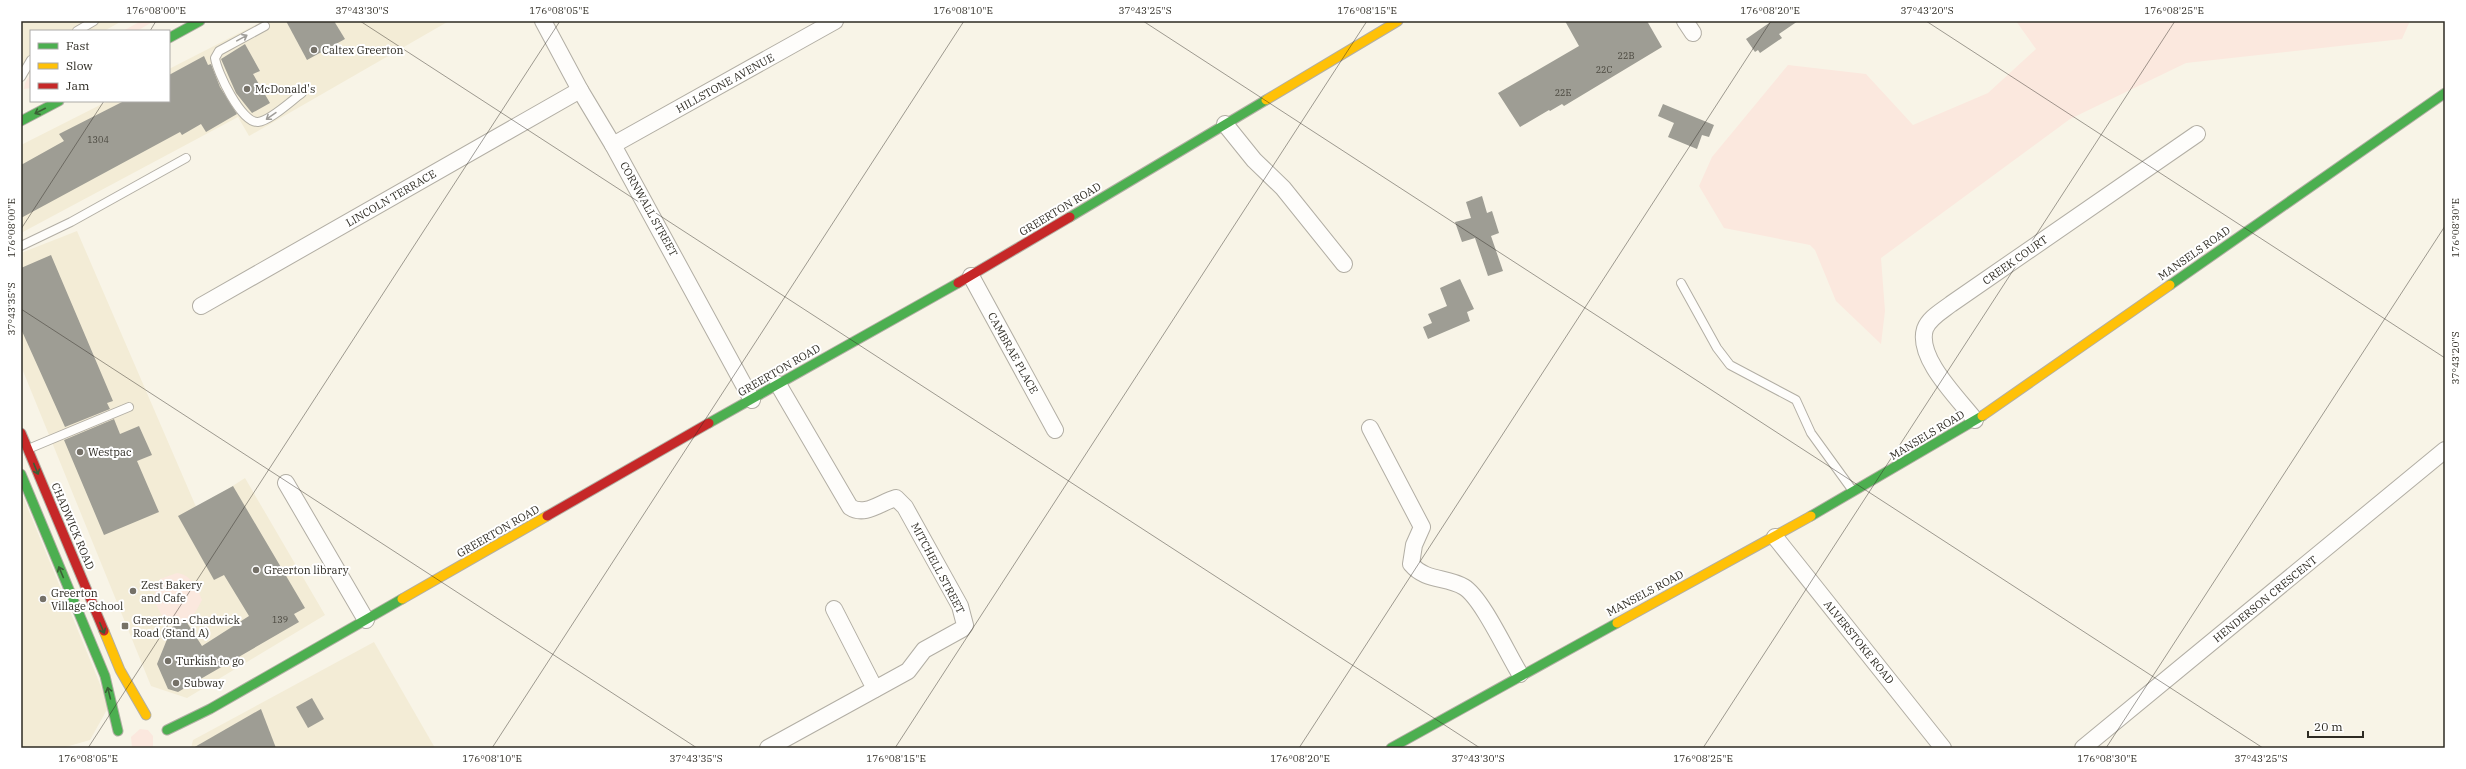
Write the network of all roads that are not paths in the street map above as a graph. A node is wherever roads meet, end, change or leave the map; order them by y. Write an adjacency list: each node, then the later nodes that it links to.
1 (94, 21): 7 (lane)
2 (200, 21): 8 (street)
3 (543, 21): 11 (street, CORNWALL STREET)
4 (836, 21): 18 (street, HILLSTONE AVENUE)
5 (1398, 21): 16 (street, GREERTON ROAD)
6 (265, 26): 12 (lane, one-way to 6)
7 (78, 30)
8 (170, 37)
9 (30, 62): 10 (lane)
10 (21, 77)
11 (580, 90): 18 (street, CORNWALL STREET); 24 (street, LINCOLN TERRACE)
12 (302, 93)
13 (2445, 93): 28 (street, MANSELS ROAD)
14 (57, 102): 15 (street, one-way to 15)
15 (21, 121)
16 (1225, 124): 21 (street); 22 (street, GREERTON ROAD)
17 (2197, 134): 28 (street, CREEK COURT)
18 (613, 145): 26 (street, CORNWALL STREET)
19 (186, 158): 20 (lane)
20 (21, 246)
21 (1344, 264)
22 (971, 276): 25 (street, GREERTON ROAD); 30 (street, CAMBRAE PLACE)
23 (1681, 283): 36 (lane)
24 (201, 306)
25 (778, 384): 26 (street, GREERTON ROAD); 41 (street, MITCHELL STREET)
26 (752, 400): 39 (street, GREERTON ROAD)
27 (129, 407): 32 (lane)
28 (1975, 420): 36 (street, MANSELS ROAD)
29 (1370, 428): 40 (street)
30 (1055, 430)
31 (21, 433): 32 (street, CHADWICK ROAD)
32 (28, 449): 42 (street, CHADWICK ROAD, one-way to 42)
33 (2445, 450): 46 (street, HENDERSON CRESCENT)
34 (21, 474): 42 (street, one-way to 34)
35 (286, 483): 39 (street)
36 (1854, 492): 37 (street, MANSELS ROAD)
37 (1775, 537): 40 (street, MANSELS ROAD); 45 (street, ALVERSTOKE ROAD)
38 (834, 609): 41 (street)
39 (366, 620): 42 (street, GREERTON ROAD)
40 (1520, 674): 44 (street, MANSELS ROAD)
41 (875, 689): 43 (street, MITCHELL STREET)
42 (160, 725)
43 (768, 748)
44 (1391, 748)
45 (1943, 748)
46 (2083, 748)

